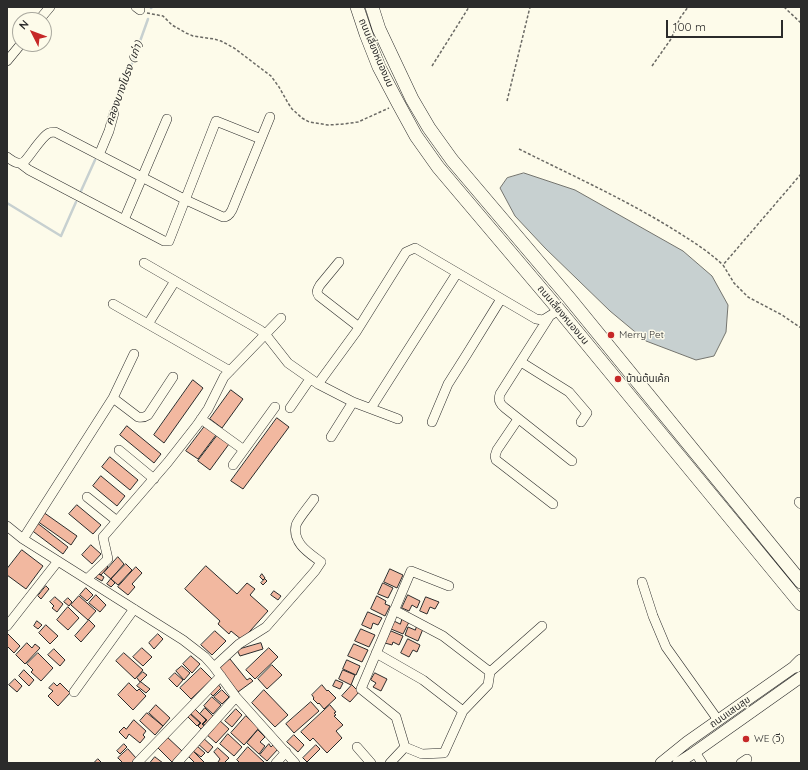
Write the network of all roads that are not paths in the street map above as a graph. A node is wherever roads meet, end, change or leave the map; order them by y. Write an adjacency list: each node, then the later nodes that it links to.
1 (357, 7): 21 (highway, ถนนเลี่ยงหนองมน)
2 (372, 7): 56 (highway, ถนนเลี่ยงหนองมน)
3 (15, 52): 4 (street)
4 (7, 62)
5 (114, 113): 9 (street)
6 (270, 117): 8 (street)
7 (167, 119): 12 (street)
8 (261, 139): 13 (street); 13 (street)
9 (100, 155): 11 (street); 12 (street)
10 (7, 157): 11 (street)
11 (21, 164): 14 (street)
12 (142, 177): 13 (street); 14 (street)
13 (186, 200): 14 (street)
14 (124, 220)
15 (339, 262): 24 (street)
16 (144, 263): 18 (street)
17 (458, 273): 19 (street); 24 (street); 35 (street)
18 (175, 281): 23 (street); 25 (street)
19 (501, 299): 21 (street); 39 (street)
20 (113, 304): 23 (street)
21 (554, 313): 27 (street); 58 (highway, ถนนเลี่ยงหนองมน)
22 (281, 318): 25 (street)
23 (148, 324): 28 (street)
24 (359, 326): 30 (street)
25 (266, 335): 28 (street); 30 (street)
26 (134, 354): 31 (street)
27 (521, 362): 36 (street); 40 (street)
28 (230, 371): 37 (street)
29 (173, 377): 31 (street)
30 (314, 382): 32 (street); 34 (street)
31 (113, 398): 52 (street)
32 (353, 402): 35 (street); 41 (street)
33 (275, 407): 43 (street)
34 (290, 408)
35 (371, 408): 38 (street)
36 (518, 418): 44 (street); 49 (street)
37 (201, 419): 43 (street); 46 (street)
38 (398, 419)
39 (432, 422)
40 (581, 422)
41 (331, 437)
42 (118, 450): 46 (street)
43 (244, 450): 45 (street)
44 (572, 461)
45 (233, 465)
46 (154, 478): 50 (street)
47 (87, 497): 50 (street)
48 (314, 499): 64 (street)
49 (553, 504)
50 (117, 521): 54 (street)
51 (7, 526): 52 (street)
52 (22, 539): 53 (street)
53 (58, 561): 54 (street); 61 (street)
54 (87, 579): 59 (street)
55 (642, 582): 71 (street)
56 (801, 582)
57 (449, 586): 60 (street)
58 (801, 604)
59 (134, 609): 64 (street); 68 (street)
60 (394, 610): 63 (street); 66 (street)
61 (7, 626)
62 (542, 626): 66 (street)
63 (376, 654): 70 (street); 73 (street)
64 (214, 666): 67 (street)
65 (800, 670): 71 (main road, ถนนแสนสุข); 75 (main road, ถนนแสนสุข)
66 (490, 672): 70 (street)
67 (221, 676): 69 (street); 76 (street)
68 (74, 692)
69 (236, 697): 74 (street); 77 (street)
70 (463, 711): 73 (street)
71 (718, 720): 82 (main road, ถนนแสนสุข)
72 (357, 747): 80 (street)
73 (405, 747): 81 (street)
74 (286, 752): 78 (street); 79 (street)
75 (695, 752): 83 (main road, ถนนแสนสุข); 84 (street)
76 (137, 763)
77 (176, 763)
78 (276, 763)
79 (295, 763)
80 (371, 763)
81 (390, 763)
82 (661, 763)
83 (678, 763)
84 (702, 763)

